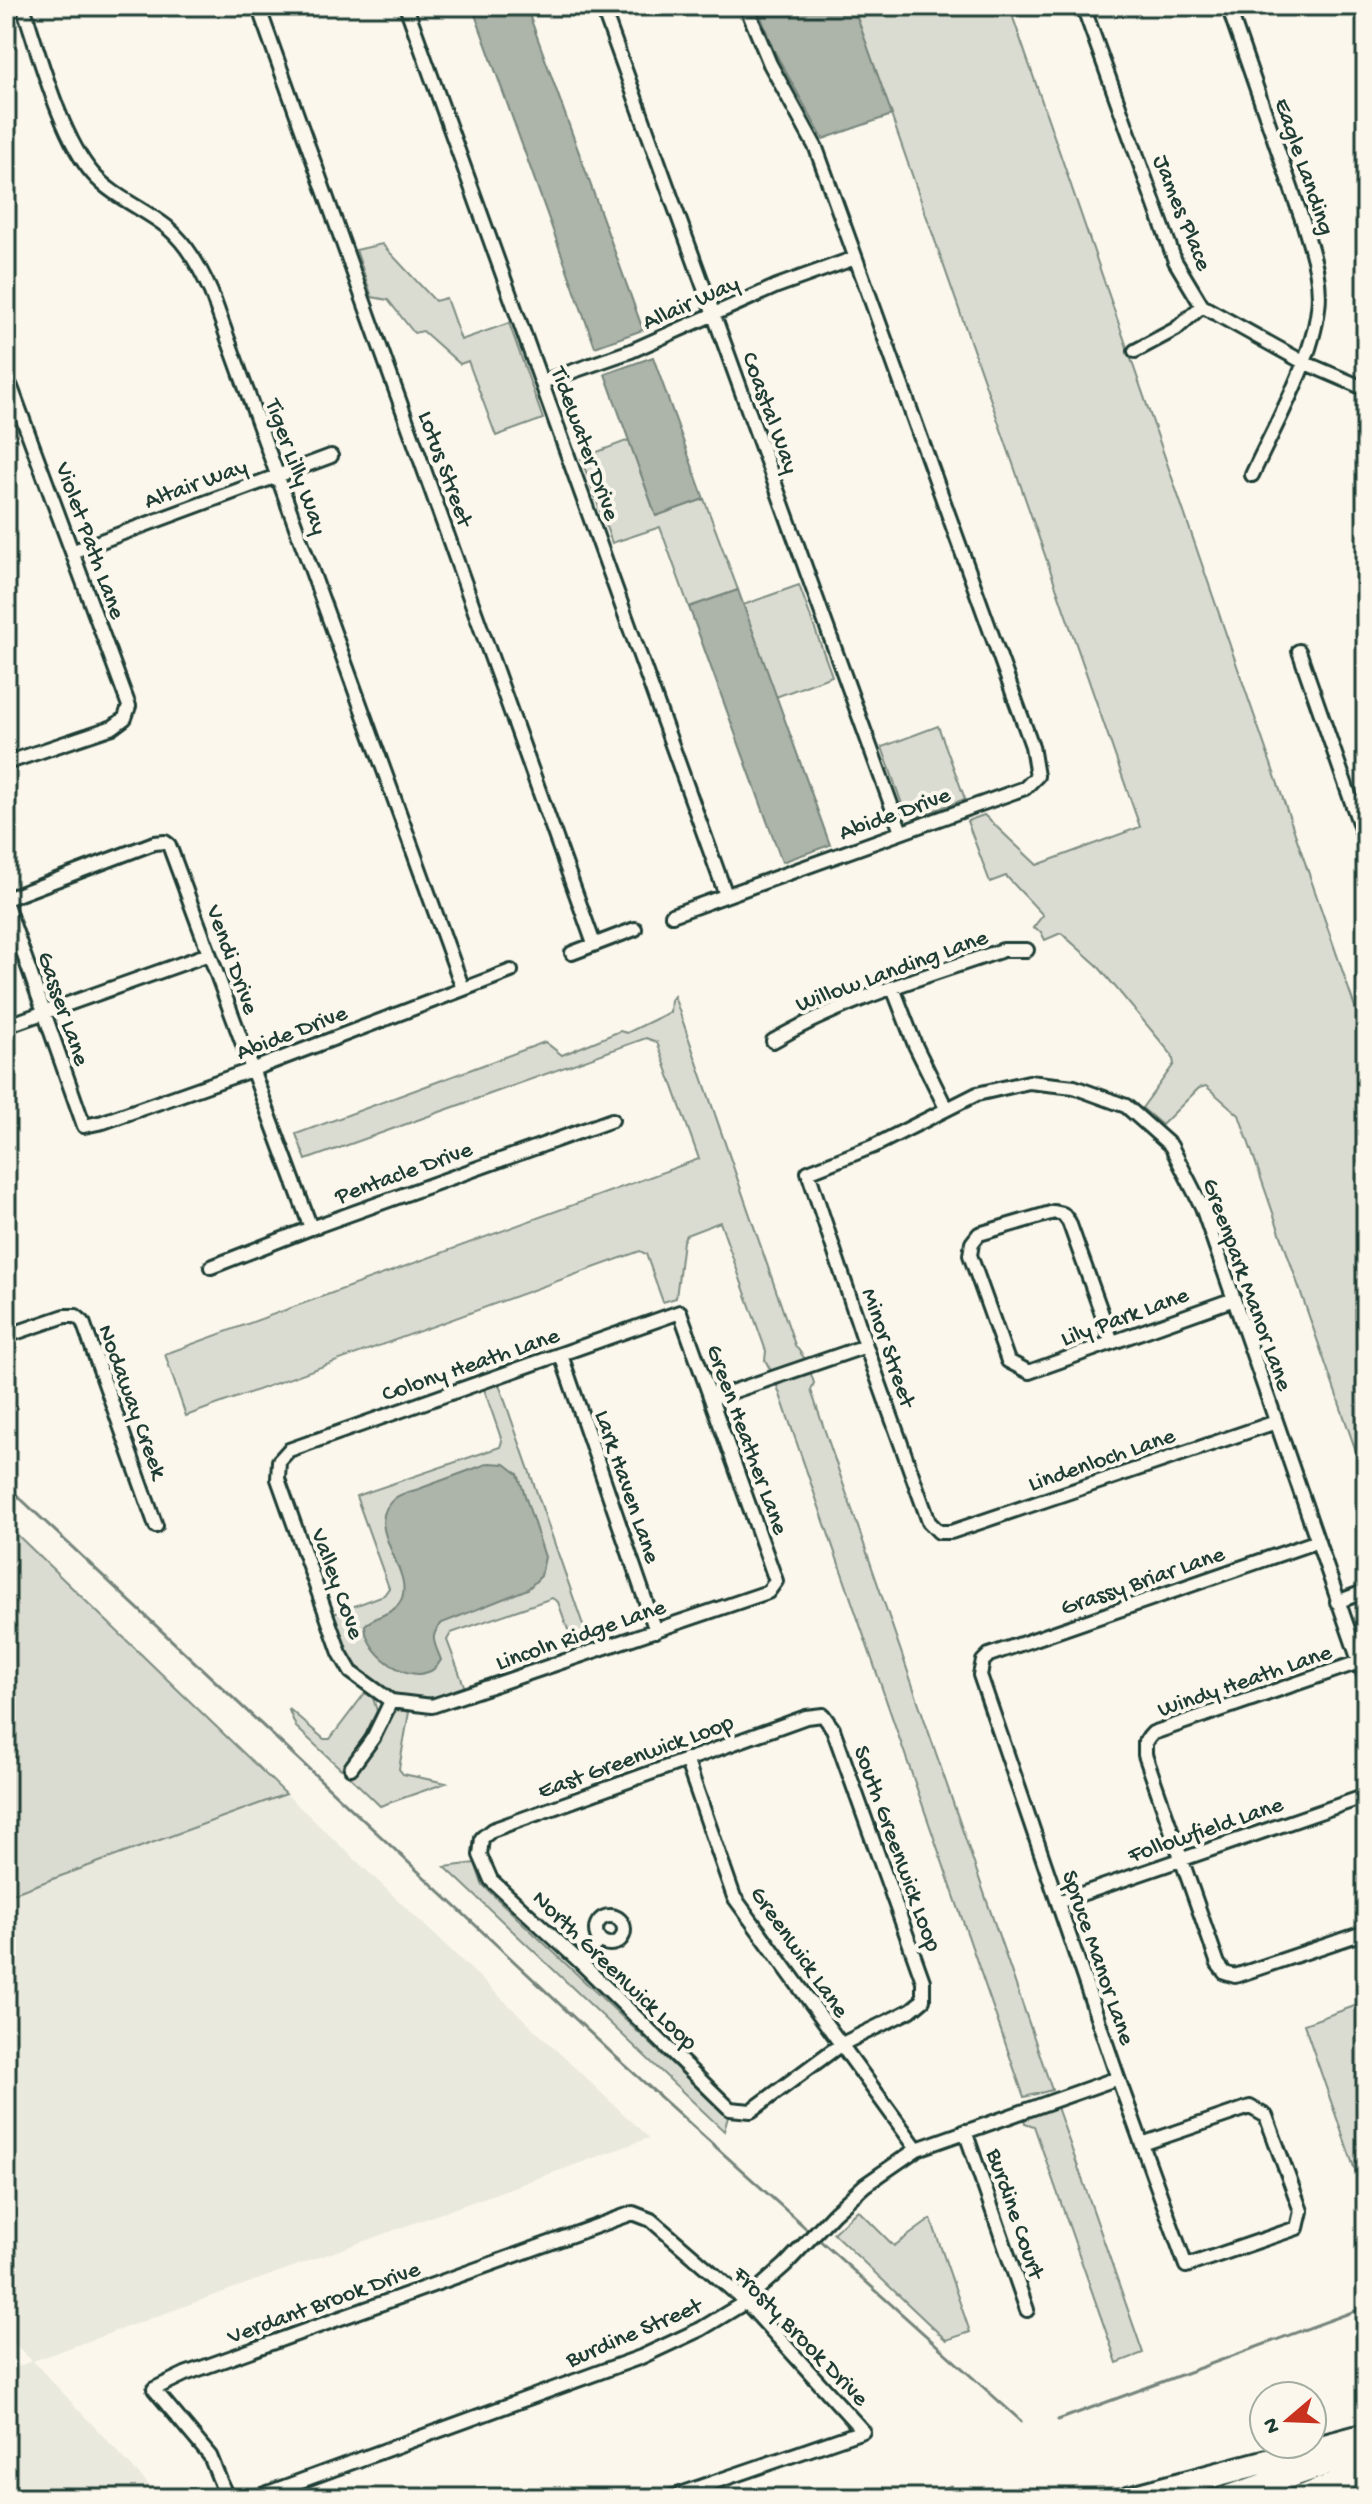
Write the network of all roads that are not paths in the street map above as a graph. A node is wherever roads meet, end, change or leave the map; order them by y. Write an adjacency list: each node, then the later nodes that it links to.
1 (23, 6): 17 (street, Tiger Lilly Way)
2 (258, 6): 28 (street, Lotus Street)
3 (406, 6): 14 (street, Tidewater Drive)
4 (602, 6): 10 (street, Coastal Way)
5 (746, 6): 8 (street)
6 (1083, 6): 9 (street, James Place)
7 (1228, 6): 12 (street, Eagle Landing)
8 (855, 258): 10 (street, Allair Way); 22 (street, Abide Drive)
9 (1202, 306): 11 (street); 12 (street, James Place)
10 (713, 316): 14 (street, Allair Way); 22 (street, Coastal Way)
11 (1135, 351)
12 (1303, 362): 15 (street, James Place); 18 (street, Eagle Landing)
13 (6, 381): 19 (street, Violet Path Lane)
14 (542, 382): 24 (street, Tidewater Drive)
15 (1366, 389)
16 (331, 456): 17 (street, Altair Way)
17 (278, 475): 19 (street, Altair Way); 34 (street, Tiger Lilly Way)
18 (1252, 475)
19 (74, 551): 21 (street, Violet Path Lane)
20 (1299, 651): 23 (street)
21 (6, 763)
22 (901, 832): 24 (street, Abide Drive)
23 (1366, 843)
24 (726, 895): 26 (street, Abide Drive)
25 (6, 902): 31 (street, Vendi Drive); 35 (street, Gasser Lane)
26 (672, 915)
27 (635, 929): 28 (street)
28 (594, 944): 30 (street)
29 (1027, 950): 33 (street, Willow Landing Lane)
30 (572, 953)
31 (209, 954): 35 (street); 38 (street, Vendi Drive)
32 (511, 971): 34 (street, Abide Drive)
33 (893, 988): 37 (street, Willow Landing Lane); 39 (street)
34 (463, 989): 38 (street, Abide Drive)
35 (43, 1013): 36 (street); 41 (street, Gasser Lane)
36 (6, 1026)
37 (773, 1041)
38 (251, 1070): 41 (street, Abide Drive); 43 (street, Vendi Drive)
39 (946, 1108): 42 (street, Greenpark Manor Lane); 45 (street, Greenpark Manor Lane)
40 (612, 1120): 43 (street, Pentacle Drive)
41 (84, 1126)
42 (808, 1172): 49 (street, Minor Street)
43 (311, 1228): 44 (street, Pentacle Drive)
44 (211, 1267)
45 (1234, 1299): 48 (street, Lily Park Lane); 52 (street, Greenpark Manor Lane)
46 (680, 1312): 50 (street, Colony Heath Lane); 51 (street, Green Heather Lane)
47 (6, 1334): 54 (street, Nodaway Creek)
48 (1112, 1342): 48 (street, Lily Park Lane)
49 (866, 1346): 51 (street); 55 (street, Minor Street)
50 (561, 1355): 53 (street, Colony Heath Lane); 60 (street, Lark Haven Lane)
51 (711, 1399): 57 (street, Green Heather Lane)
52 (1276, 1422): 55 (street, Lindenloch Lane); 56 (street, Greenpark Manor Lane)
53 (279, 1461): 64 (street, Valley Cove)
54 (156, 1526)
55 (939, 1532)
56 (1318, 1541): 59 (street, Greenpark Manor Lane); 61 (street, Grassy Briar Lane)
57 (776, 1581): 60 (street, Lincoln Ridge Lane)
58 (1366, 1591): 59 (street)
59 (1337, 1602): 62 (street, Greenpark Manor Lane)
60 (656, 1631): 64 (street, Lincoln Ridge Lane)
61 (983, 1661): 71 (street, Spruce Manor Lane)
62 (1359, 1662): 63 (street, Greenpark Manor Lane); 70 (street, Windy Heath Lane)
63 (1366, 1681)
64 (391, 1701): 67 (street)
65 (823, 1715): 66 (street, East Greenwick Loop); 75 (street, South Greenwick Loop)
66 (686, 1759): 69 (street, East Greenwick Loop); 75 (street, Greenwick Lane)
67 (351, 1768)
68 (1366, 1796): 70 (street, Followfield Lane)
69 (480, 1855): 74 (street, North Greenwick Loop)
70 (1181, 1860): 71 (street, Followfield Lane); 72 (street)
71 (1058, 1902): 76 (street, Spruce Manor Lane)
72 (1366, 1932)
73 (600, 1940): 74 (street)
74 (579, 1961): 75 (street, North Greenwick Loop)
75 (840, 2045): 79 (street, Greenwick Lane)
76 (1118, 2078): 77 (street, Burdine Street); 78 (street, Spruce Manor Lane)
77 (965, 2131): 79 (street, Burdine Street); 82 (street, Burdine Court)
78 (1142, 2144): 78 (street, Spruce Manor Lane)
79 (917, 2149): 81 (street, Burdine Street)
80 (633, 2213): 81 (street, Frosty Brook Drive); 87 (street, Verdant Brook Drive)
81 (745, 2301): 86 (street, Burdine Street); 89 (street, Frosty Brook Drive)
82 (1027, 2310)
83 (1366, 2435): 90 (highway)
84 (1366, 2450): 91 (highway)
85 (1366, 2472): 92 (highway)
86 (290, 2492): 88 (street, Burdine Street)
87 (227, 2498)
88 (254, 2498)
89 (668, 2498)
90 (1128, 2498)
91 (1226, 2498)
92 (1299, 2498)

